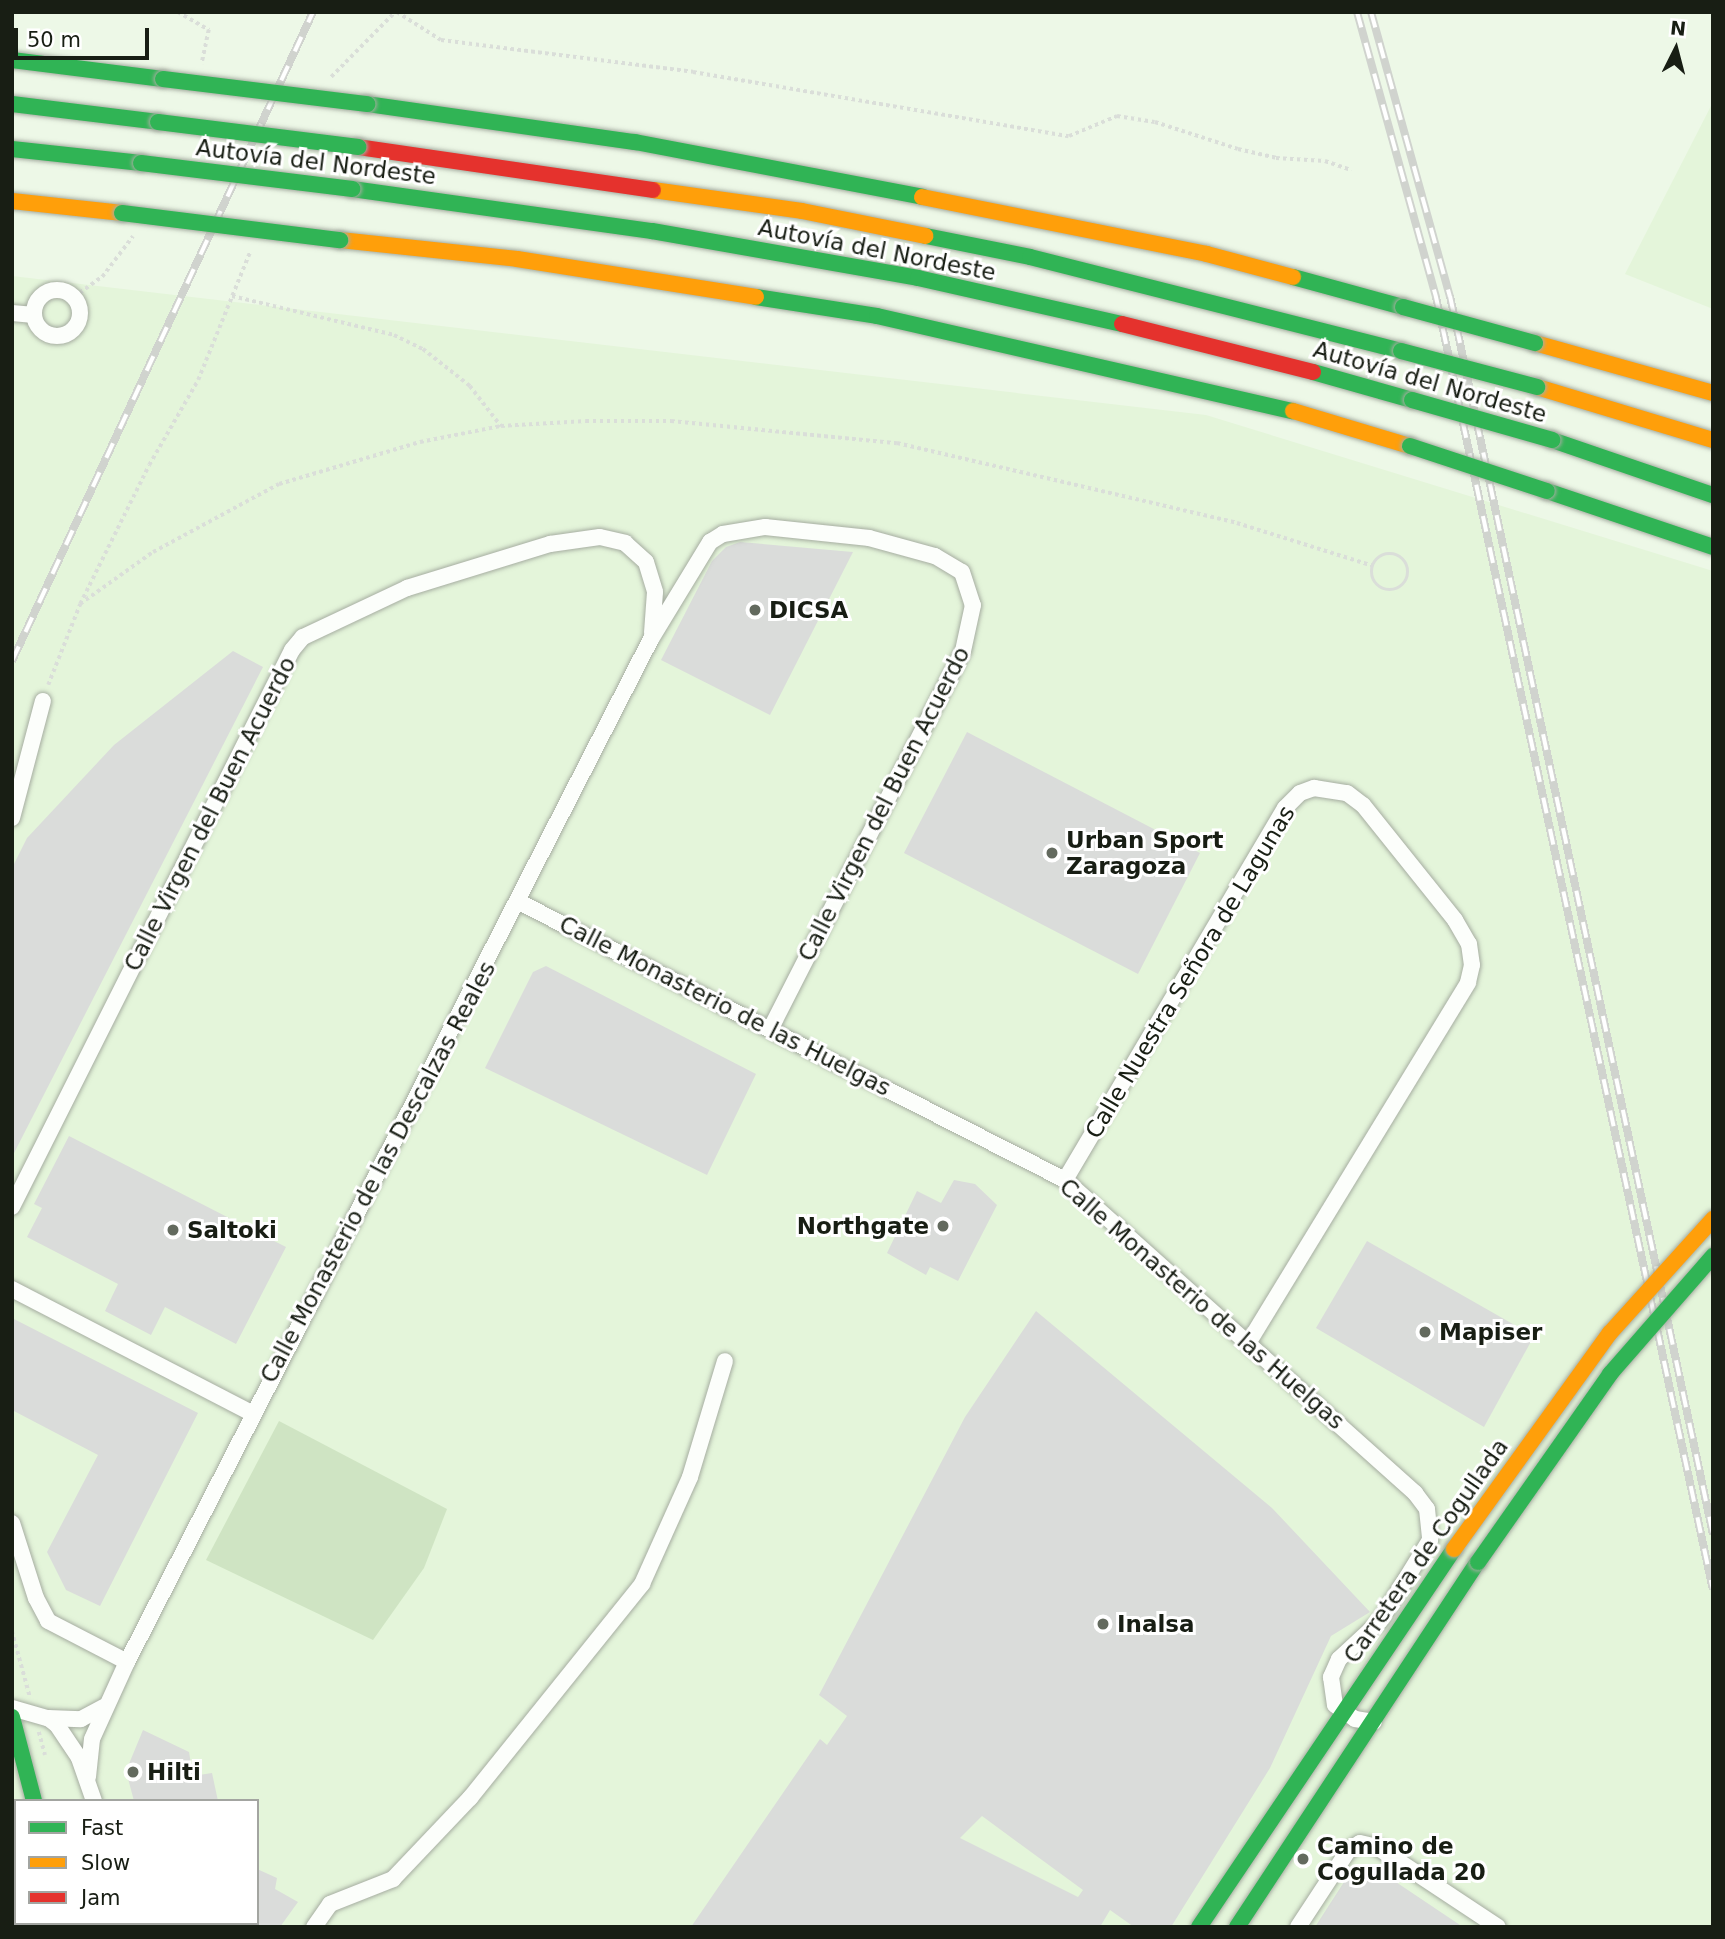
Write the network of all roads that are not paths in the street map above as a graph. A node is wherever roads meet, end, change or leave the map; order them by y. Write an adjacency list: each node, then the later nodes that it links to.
1 (12, 60): 9 (main road, bridge)
2 (12, 104): 10 (main road, Autovía del Nordeste, bridge)
3 (12, 149): 4 (main road, Autovía del Nordeste)
4 (134, 162): 5 (main road); 11 (main road, Autovía del Nordeste, bridge)
5 (12, 167)
6 (12, 201): 12 (main road, bridge)
7 (12, 313): 8 (street)
8 (34, 314)
9 (1713, 393)
10 (1713, 440)
11 (1713, 495)
12 (1713, 547)
13 (651, 639): 16 (street, Calle Monasterio de las Descalzas Reales); 17 (street, Calle Virgen del Buen Acuerdo); 19 (street, Calle Virgen del Buen Acuerdo)
14 (43, 701): 15 (street)
15 (12, 818)
16 (519, 902): 17 (street, Calle Monasterio de las Huelgas); 25 (street, Calle Monasterio de las Descalzas Reales)
17 (771, 1028): 18 (street, Calle Monasterio de las Huelgas)
18 (1065, 1180): 23 (street, Calle Monasterio de las Huelgas); 23 (street, Calle Nuestra Señora de Lagunas)
19 (12, 1207)
20 (1713, 1219): 30 (main road, Carretera de Cogullada, bridge)
21 (1713, 1256): 33 (main road, Carretera de Cogullada, bridge)
22 (12, 1289): 25 (street)
23 (1249, 1342): 30 (street, Calle Monasterio de las Huelgas)
24 (725, 1361): 39 (street)
25 (251, 1413): 27 (street, Calle Monasterio de las Descalzas Reales)
26 (12, 1523): 27 (street)
27 (127, 1662): 28 (street, Calle Monasterio de las Descalzas Reales)
28 (106, 1706): 32 (street); 34 (street, Calle Monasterio de las Descalzas Reales)
29 (12, 1708): 32 (street)
30 (1342, 1712): 33 (street); 40 (main road, Carretera de Cogullada)
31 (12, 1717): 35 (main road)
32 (48, 1718): 34 (street)
33 (1374, 1722): 41 (main road, Carretera de Cogullada)
34 (88, 1777): 36 (street)
35 (33, 1799)
36 (94, 1799)
37 (12, 1919): 38 (street)
38 (14, 1927)
39 (314, 1927)
40 (1199, 1927)
41 (1237, 1927)
42 (1298, 1927): 43 (street)
43 (1498, 1927)

